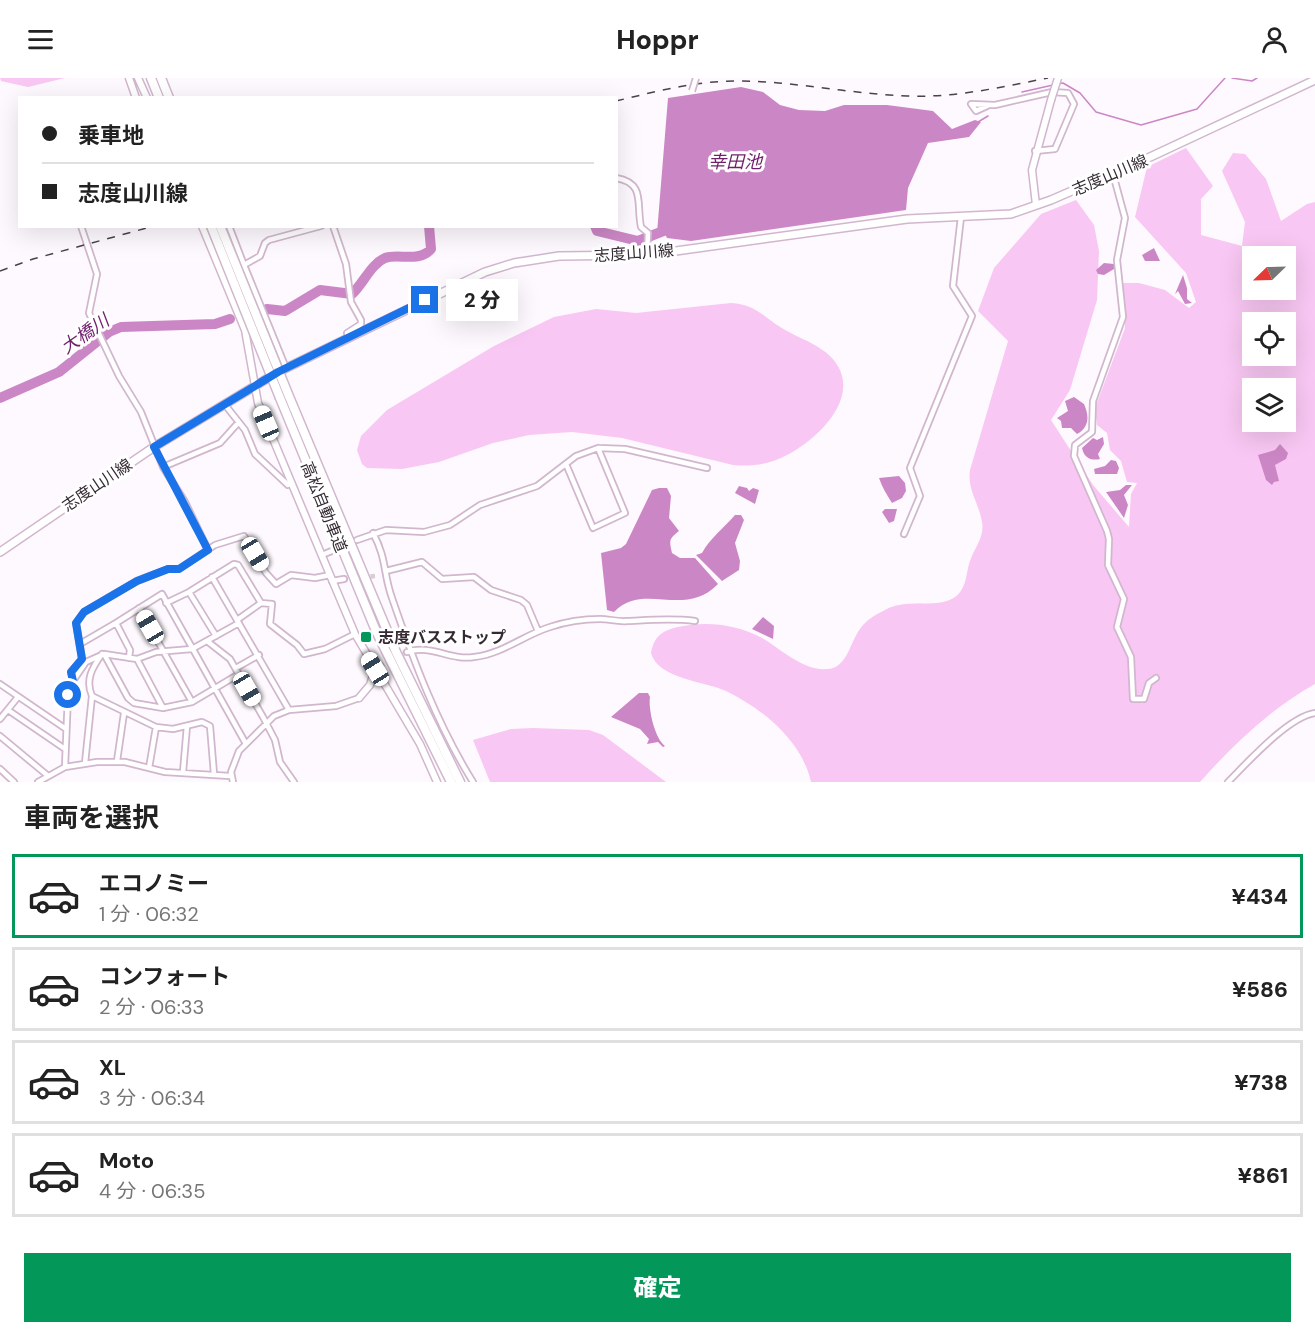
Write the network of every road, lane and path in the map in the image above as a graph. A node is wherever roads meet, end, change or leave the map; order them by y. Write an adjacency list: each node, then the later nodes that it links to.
1 (129, 78): 9 (street)
2 (138, 78): 10 (street)
3 (151, 78): 11 (highway)
4 (161, 78): 12 (highway)
5 (696, 78): 8 (street, bridge)
6 (1058, 78): 14 (street, bridge)
7 (1315, 80): 15 (main road, 志度山川線)
8 (692, 91)
9 (135, 96)
10 (146, 96)
11 (158, 96)
12 (168, 96)
13 (987, 106): 14 (street)
14 (1035, 151): 17 (street)
15 (1113, 174): 17 (main road, 志度山川線); 74 (street)
16 (618, 178): 26 (street)
17 (1036, 205): 18 (main road, 志度山川線)
18 (961, 217): 26 (main road, 志度山川線); 41 (street)
19 (82, 228): 34 (street)
20 (203, 228): 30 (street)
21 (212, 228): 31 (highway, 高松自動車道, bridge)
22 (221, 228): 31 (highway, 高松自動車道, bridge)
23 (230, 228): 27 (street)
24 (314, 228): 27 (street)
25 (334, 228): 28 (street)
26 (647, 255): 28 (main road, 志度山川線)
27 (244, 265): 29 (street)
28 (348, 338): 29 (main road, 志度山川線)
29 (286, 368): 30 (main road, 志度山川線)
30 (254, 387): 32 (main road, 志度山川線); 39 (street)
31 (284, 396): 110 (highway, 高松自動車道); 111 (highway, 高松自動車道)
32 (226, 406): 33 (street); 34 (main road, 志度山川線)
33 (238, 423): 37 (street); 39 (street)
34 (154, 447): 37 (street); 45 (main road, 志度山川線)
35 (598, 448): 36 (street); 36 (street); 38 (street)
36 (566, 464): 40 (street)
37 (163, 467): 43 (street)
38 (707, 468)
39 (291, 483): 46 (street)
40 (373, 533): 42 (street); 47 (street)
41 (904, 534)
42 (357, 540)
43 (208, 550): 50 (street); 63 (street)
44 (334, 550): 46 (street)
45 (0, 552)
46 (322, 555): 50 (street)
47 (385, 573): 48 (street); 59 (street); 66 (street)
48 (376, 576)
49 (212, 577): 52 (street); 54 (street); 56 (street)
50 (331, 578): 51 (street); 60 (street)
51 (344, 579)
52 (189, 592): 53 (street); 61 (street)
53 (166, 603): 55 (street); 64 (street)
54 (261, 603): 56 (street); 60 (street)
55 (139, 608): 58 (street); 65 (street)
56 (238, 621): 61 (street); 68 (street)
57 (695, 621): 59 (street)
58 (116, 623): 63 (street); 69 (street)
59 (538, 632): 66 (street)
60 (355, 634): 71 (street)
61 (216, 636): 62 (street)
62 (207, 641): 64 (street); 72 (street)
63 (80, 644): 75 (street)
64 (192, 649): 65 (street); 77 (street)
65 (164, 651): 70 (street); 81 (street)
66 (410, 651): 112 (street)
67 (103, 654): 69 (street); 75 (street); 78 (street); 82 (street)
68 (259, 655): 72 (street); 84 (street)
69 (129, 658): 70 (street)
70 (137, 659): 82 (street)
71 (378, 667): 80 (street); 109 (street)
72 (236, 668): 73 (street)
73 (239, 674): 77 (street); 88 (street)
74 (1156, 678)
75 (73, 681): 91 (street)
76 (0, 684): 79 (street)
77 (215, 688): 81 (street); 93 (street)
78 (92, 696): 86 (street); 96 (street)
79 (18, 697): 83 (street); 91 (street)
80 (359, 698): 84 (street)
81 (192, 702): 82 (street)
82 (162, 708)
83 (8, 710): 87 (street); 94 (street)
84 (290, 710): 88 (street)
85 (1315, 712): 113 (street)
86 (124, 713): 90 (street); 95 (street)
87 (0, 719)
88 (266, 722): 93 (street); 108 (street)
89 (186, 726): 90 (street); 100 (street); 101 (street)
90 (156, 727): 98 (street)
91 (66, 729): 94 (street)
92 (0, 736): 102 (street)
93 (246, 744): 103 (street)
94 (65, 749): 97 (street)
95 (117, 761): 96 (street); 98 (street)
96 (85, 763): 97 (street)
97 (65, 767): 102 (street)
98 (149, 768): 100 (street)
99 (0, 769): 104 (street)
100 (183, 772): 101 (street)
101 (217, 774): 103 (street); 106 (street)
102 (47, 775): 105 (street)
103 (231, 776): 107 (street)
104 (15, 782)
105 (38, 782)
106 (219, 782)
107 (233, 782)
108 (294, 782)
109 (437, 782)
110 (451, 782)
111 (460, 782)
112 (473, 782)
113 (1228, 782)

